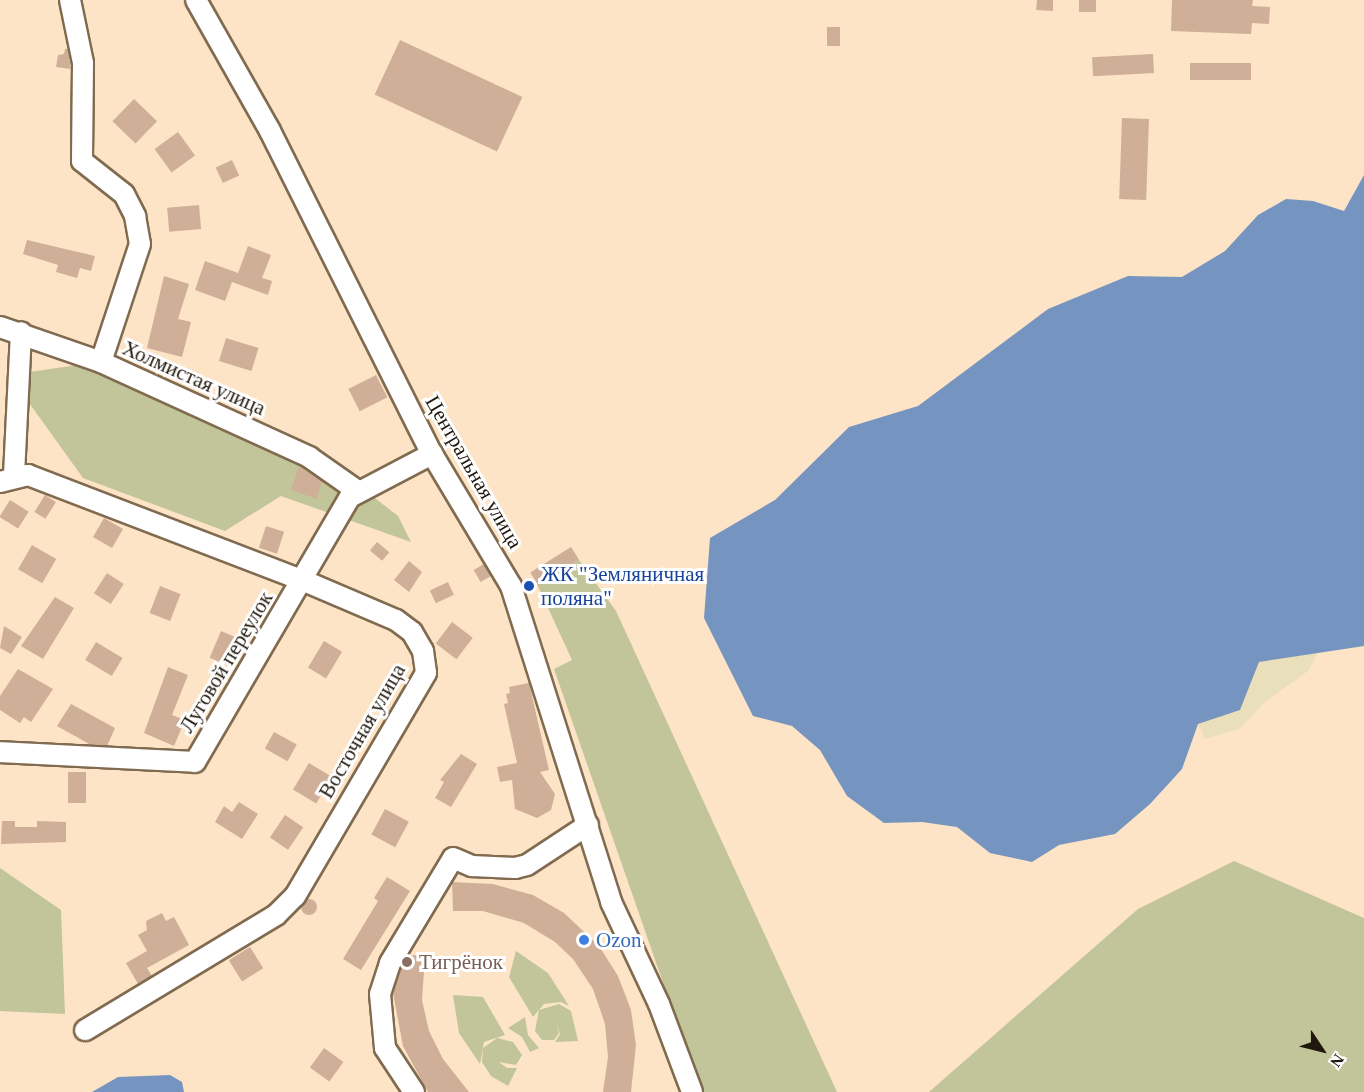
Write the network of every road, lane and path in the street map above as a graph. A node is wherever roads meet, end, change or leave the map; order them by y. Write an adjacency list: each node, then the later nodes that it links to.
1 (70, 0): 5 (street)
2 (196, 0): 6 (street, Центральная улица)
3 (0, 327): 4 (street, Холмистая улица)
4 (21, 332): 5 (street, Холмистая улица); 7 (street)
5 (101, 362): 8 (street, Холмистая улица)
6 (432, 454): 8 (street, Луговой переулок); 11 (street, Центральная улица)
7 (7, 479): 9 (street, Восточная улица)
8 (359, 492): 9 (street, Луговой переулок)
9 (302, 580): 10 (street, Луговой переулок); 12 (street, Восточная улица)
10 (0, 752)
11 (588, 825): 13 (street); 14 (street, Центральная улица)
12 (85, 1030)
13 (414, 1092)
14 (692, 1092)

